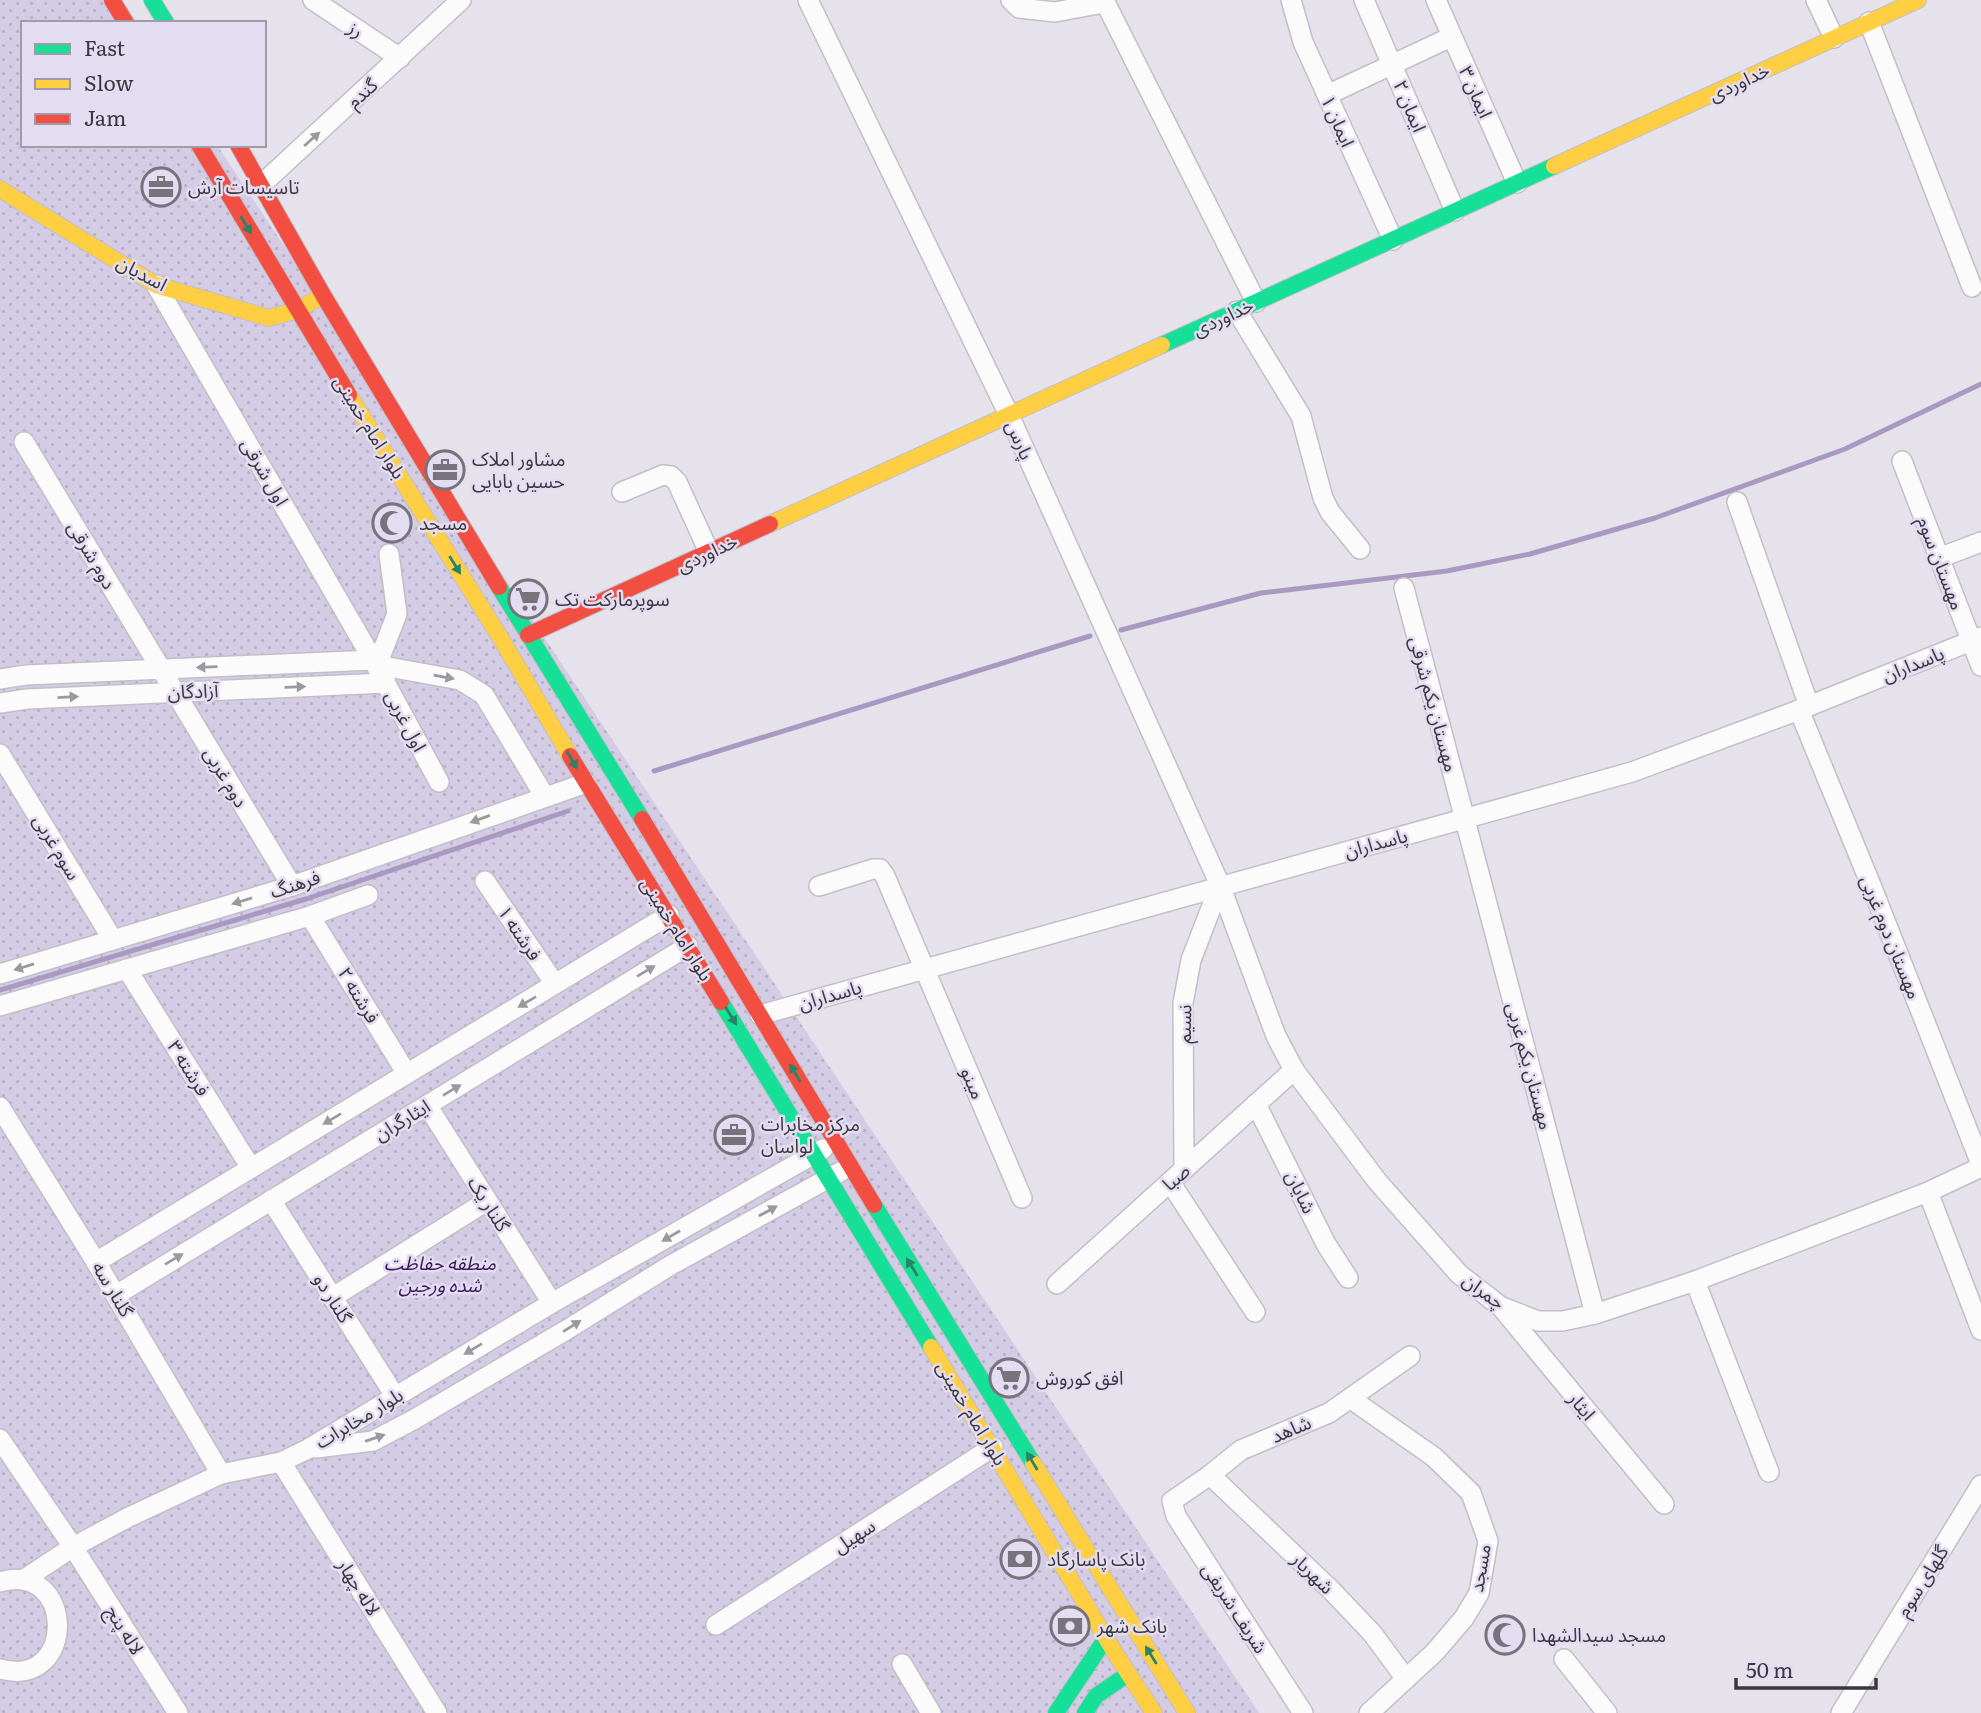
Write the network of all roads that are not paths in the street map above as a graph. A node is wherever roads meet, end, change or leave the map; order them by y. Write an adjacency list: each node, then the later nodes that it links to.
1 (113, 0): 13 (main road)
2 (152, 0): 14 (main road)
3 (313, 0): 18 (street, رز)
4 (461, 0): 18 (street, گندم)
5 (807, 0): 34 (street, پارس)
6 (1011, 0): 12 (street)
7 (1291, 0): 20 (street, ایمان ۱)
8 (1364, 0): 19 (street, ایمان ۲)
9 (1436, 0): 16 (street, ایمان ۳)
10 (1816, 0): 17 (street)
11 (1918, 0): 15 (main road, خداوردی)
12 (1104, 1): 31 (street)
13 (125, 21)
14 (165, 21)
15 (1869, 22): 17 (main road, خداوردی); 29 (street)
16 (1451, 37): 19 (street); 23 (street, ایمان ۳)
17 (1834, 38): 23 (main road, خداوردی)
18 (400, 58): 24 (street, گندم, one-way to 18)
19 (1392, 65): 20 (street); 26 (street, ایمان ۲)
20 (1326, 95): 27 (street, ایمان ۱)
21 (200, 147): 32 (main road, بلوار امام خمینی, one-way to 32)
22 (239, 147): 24 (main road, بلوار امام خمینی)
23 (1517, 183): 26 (main road, خداوردی)
24 (261, 185): 30 (main road, بلوار امام خمینی)
25 (0, 189): 28 (main road, اسدیان)
26 (1455, 211): 27 (main road, خداوردی)
27 (1393, 240): 31 (main road, خداوردی)
28 (156, 285): 32 (main road, اسدیان); 47 (street, اول شرقی)
29 (1972, 287)
30 (323, 295): 32 (main road, اسدیان); 45 (main road, بلوار امام خمینی)
31 (1256, 302): 33 (main road, خداوردی)
32 (297, 310): 57 (main road, بلوار امام خمینی, one-way to 57)
33 (1237, 311): 34 (main road, خداوردی); 40 (street)
34 (1009, 415): 41 (main road, خداوردی); 61 (street, پارس)
35 (24, 442): 49 (street, دوم شرقی)
36 (1902, 461): 43 (street, مهستان سوم)
37 (622, 492): 41 (street)
38 (1737, 502): 54 (street, مهستان دوم غربی)
39 (1981, 542): 43 (street)
40 (1360, 549)
41 (709, 552): 45 (main road, خداوردی)
42 (389, 554): 47 (street)
43 (1939, 558): 46 (street, مهستان سوم)
44 (1404, 588): 59 (street, مهستان یکم شرقی)
45 (528, 635): 74 (main road, بلوار امام خمینی)
46 (1976, 638): 48 (street, مهستان سوم); 54 (street, پاسداران)
47 (375, 663): 49 (street, آزادگان, one-way to 49); 51 (street, اول غربی); 58 (street, آزادگان, one-way to 58)
48 (1981, 666)
49 (160, 668): 50 (street, آزادگان); 52 (street, دوم غربی)
50 (0, 679)
51 (386, 683): 52 (street, آزادگان, one-way to 51); 56 (street, اول غربی)
52 (174, 692): 53 (street, آزادگان, one-way to 52); 62 (street, دوم غربی)
53 (0, 703)
54 (1804, 708): 59 (street, پاسداران); 83 (street, مهستان دوم غربی)
55 (0, 754): 67 (street, سوم غربی)
56 (439, 782)
57 (586, 783): 58 (street, فرهنگ); 65 (main road, بلوار امام خمینی)
58 (545, 797): 62 (street, فرهنگ, one-way to 62)
59 (1464, 819): 61 (street, پاسداران); 100 (street, مهستان یکم غربی)
60 (485, 881): 72 (street, فرشته ۱)
61 (1220, 885): 70 (street, پاسداران); 75 (street, چمران); 85 (street, نسیم)
62 (292, 886): 67 (street, فرهنگ, one-way to 67)
63 (819, 886): 70 (street, مینو)
64 (368, 895): 66 (street)
65 (669, 915): 68 (main road, بلوار امام خمینی); 72 (street, ایثارگران)
66 (310, 916): 69 (street); 76 (street, فرشته ۲)
67 (113, 940): 71 (street, فرهنگ, one-way to 71)
68 (688, 946): 78 (street, ایثارگران, one-way to 68); 81 (main road, بلوار امام خمینی, one-way to 81)
69 (127, 969): 73 (street); 84 (street, فرشته ۳)
70 (924, 969): 74 (street, پاسداران); 88 (street, مینو)
71 (0, 974)
72 (555, 984): 76 (street, ایثارگران, one-way to 76)
73 (0, 1006)
74 (760, 1015): 80 (main road, بلوار امام خمینی, one-way to 74)
75 (1294, 1070): 77 (street, صبا); 98 (street, چمران)
76 (407, 1074): 84 (street, ایثارگران, one-way to 84)
77 (1256, 1104): 85 (street, صبا); 92 (street, شایان)
78 (427, 1105): 89 (street, ایثارگران); 90 (street, گلنار یک)
79 (0, 1107): 91 (street, گلنار سه)
80 (836, 1141): 81 (street, بلوار مخابرات); 82 (main road, بلوار امام خمینی)
81 (815, 1153): 86 (main road, بلوار امام خمینی); 97 (street, بلوار مخابرات, one-way to 97)
82 (850, 1166): 86 (street, بلوار مخابرات); 131 (main road, بلوار امام خمینی, one-way to 82)
83 (1981, 1166): 87 (street, چمران)
84 (251, 1168): 91 (street, ایثارگران)
85 (1177, 1176): 94 (street, صبا); 99 (street)
86 (830, 1178): 106 (main road, بلوار امام خمینی); 107 (street, بلوار مخابرات, one-way to 86)
87 (1928, 1192): 93 (street, چمران); 101 (street)
88 (1022, 1198)
89 (271, 1200): 95 (street, ایثارگران, one-way to 89); 96 (street, گلنار دو)
90 (487, 1201): 96 (street); 97 (street, گلنار یک)
91 (96, 1262): 95 (street, گلنار سه)
92 (1348, 1278)
93 (1695, 1281): 100 (street, چمران); 109 (street)
94 (1057, 1284)
95 (116, 1295): 110 (street, گلنار سه)
96 (333, 1297): 103 (street, گلنار دو)
97 (552, 1303): 103 (street, بلوار مخابرات, one-way to 103)
98 (1500, 1306): 100 (street, چمران); 114 (street, ایثار)
99 (1255, 1312)
100 (1595, 1314)
101 (1981, 1329)
102 (1410, 1356): 104 (street, شاهد)
103 (395, 1396): 107 (street, بلوار مخابرات)
104 (1351, 1399): 111 (street, شاهد); 124 (street, مسجد)
105 (0, 1439): 115 (street, لاله پنج)
106 (993, 1447): 118 (street, سهیل); 119 (main road, بلوار امام خمینی)
107 (308, 1449): 108 (street)
108 (281, 1462): 110 (street); 126 (street, لاله چهار)
109 (1769, 1472)
110 (221, 1474): 115 (street)
111 (1210, 1475): 113 (street, شاهد); 124 (street, شهریار)
112 (1981, 1485): 135 (street, گلهای سوم)
113 (1172, 1501): 132 (street, شریف شریفی)
114 (1664, 1504)
115 (73, 1547): 116 (street); 125 (street, لاله پنج)
116 (23, 1580): 117 (street); 122 (street)
117 (0, 1582)
118 (716, 1625)
119 (1106, 1638): 123 (main road, بلوار امام خمینی); 128 (main road)
120 (1564, 1659): 134 (street)
121 (902, 1664): 127 (street)
122 (0, 1669)
123 (1128, 1674): 129 (main road); 130 (main road, بلوار امام خمینی)
124 (1406, 1679): 133 (street, مسجد)
125 (178, 1713)
126 (437, 1713)
127 (931, 1713)
128 (1056, 1713)
129 (1085, 1713)
130 (1154, 1713)
131 (1187, 1713)
132 (1303, 1713)
133 (1369, 1713)
134 (1607, 1713)
135 (1841, 1713)

